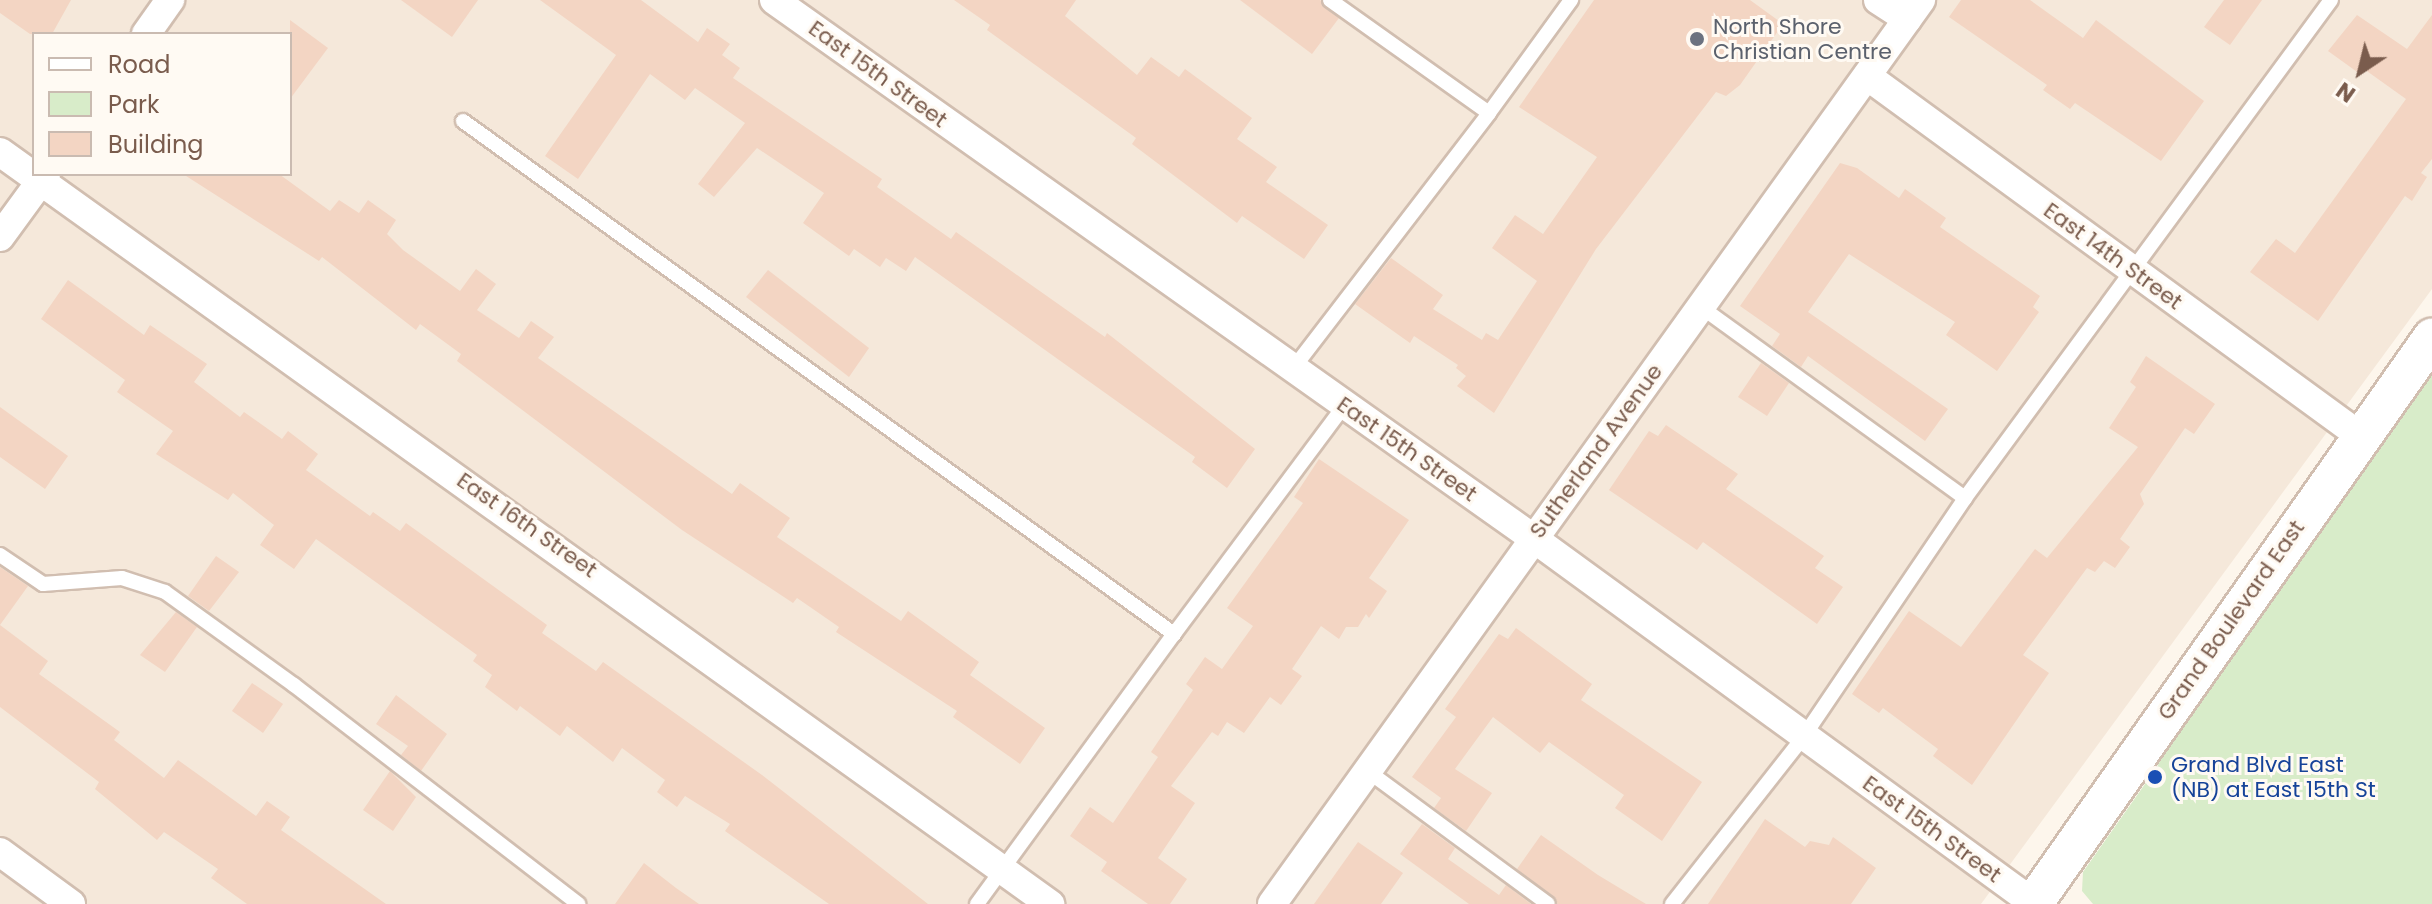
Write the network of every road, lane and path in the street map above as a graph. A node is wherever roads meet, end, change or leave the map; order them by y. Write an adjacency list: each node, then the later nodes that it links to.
1 (170, 0): 8 (street)
2 (774, 0): 19 (street, East 15th Street)
3 (1330, 0): 10 (lane)
4 (1571, 0): 10 (lane)
5 (1878, 0): 7 (street)
6 (2331, 0): 16 (lane)
7 (1914, 10): 9 (street, Sutherland Avenue)
8 (147, 32)
9 (1867, 76): 16 (street, East 14th Street); 17 (street, Sutherland Avenue)
10 (1489, 113): 19 (lane)
11 (463, 121): 25 (lane)
12 (0, 152): 13 (street, East 16th Street)
13 (32, 171)
14 (43, 178): 15 (street); 29 (street, East 16th Street)
15 (0, 237)
16 (2133, 271): 21 (street, East 14th Street); 22 (lane)
17 (1701, 307): 22 (lane); 23 (street, Sutherland Avenue)
18 (2432, 338): 21 (main road, Grand Boulevard East)
19 (1292, 371): 20 (street, East 15th Street)
20 (1345, 405): 23 (street, East 15th Street); 25 (lane)
21 (2359, 435): 37 (main road, Grand Boulevard East)
22 (1965, 498): 26 (lane)
23 (1533, 538): 26 (street, East 15th Street); 27 (street, Sutherland Avenue)
24 (0, 555): 31 (lane)
25 (1174, 634): 29 (lane)
26 (1804, 736): 36 (lane); 37 (street, East 15th Street)
27 (1365, 768): 34 (street, Sutherland Avenue); 35 (lane)
28 (0, 852): 30 (street)
29 (1002, 869): 32 (lane); 33 (street, East 16th Street)
30 (71, 904)
31 (578, 904)
32 (977, 904)
33 (1050, 904)
34 (1272, 904)
35 (1548, 904)
36 (1672, 904)
37 (2034, 904)

